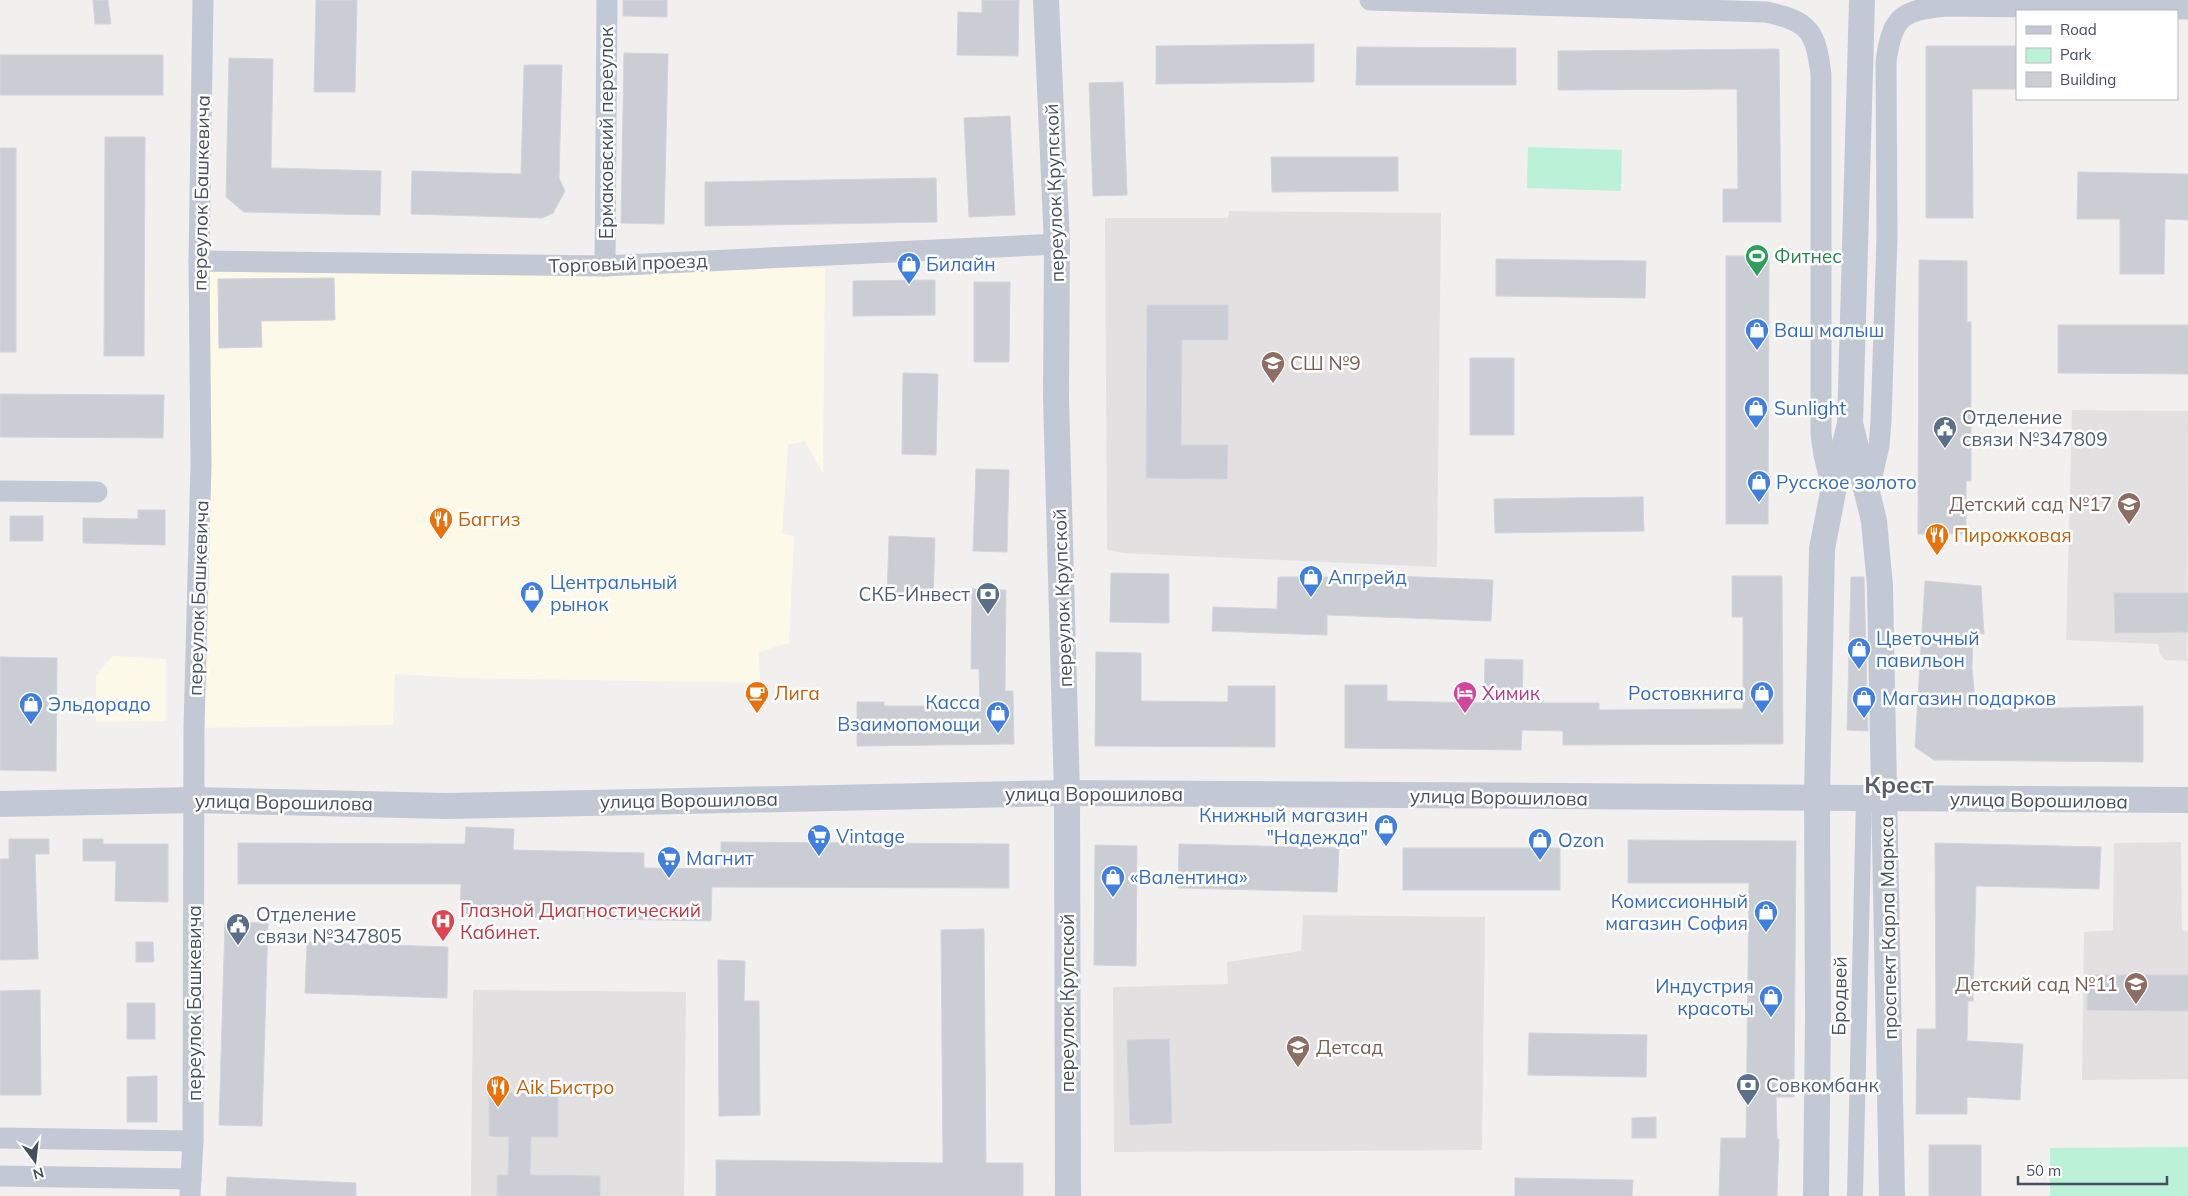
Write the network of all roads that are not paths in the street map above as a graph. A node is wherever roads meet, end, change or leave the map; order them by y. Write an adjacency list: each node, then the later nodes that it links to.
1 (203, 0): 8 (street, переулок Башкевича)
2 (607, 0): 9 (street, Ермаковский переулок)
3 (1046, 0): 7 (street, переулок Крупской)
4 (1370, 0): 13 (street)
5 (1862, 0): 10 (street, проспект Карла Маркса)
6 (2188, 9): 14 (street)
7 (1057, 244): 9 (street, Торговый проезд); 15 (street, переулок Крупской)
8 (199, 261): 9 (street, Торговый проезд); 18 (street, переулок Башкевича)
9 (605, 266)
10 (1850, 424): 13 (street, проспект Карла Маркса); 14 (street, проспект Карла Маркса)
11 (0, 491): 12 (street)
12 (97, 492)
13 (1833, 492): 17 (street, проспект Карла Маркса)
14 (1868, 494): 16 (street, проспект Карла Маркса)
15 (1068, 793): 17 (street, улица Ворошилова); 18 (street, улица Ворошилова); 25 (street, переулок Крупской)
16 (1874, 797): 17 (street, улица Ворошилова); 19 (street, улица Ворошилова); 27 (street, Бродвей); 28 (street, проспект Карла Маркса)
17 (1817, 798): 26 (street, проспект Карла Маркса)
18 (195, 800): 20 (street, улица Ворошилова); 22 (street, переулок Башкевича)
19 (2188, 800)
20 (0, 804)
21 (0, 1138): 22 (street)
22 (193, 1141): 24 (street, переулок Башкевича)
23 (0, 1176): 24 (street)
24 (190, 1187)
25 (1068, 1196)
26 (1816, 1196)
27 (1855, 1196)
28 (1892, 1196)

